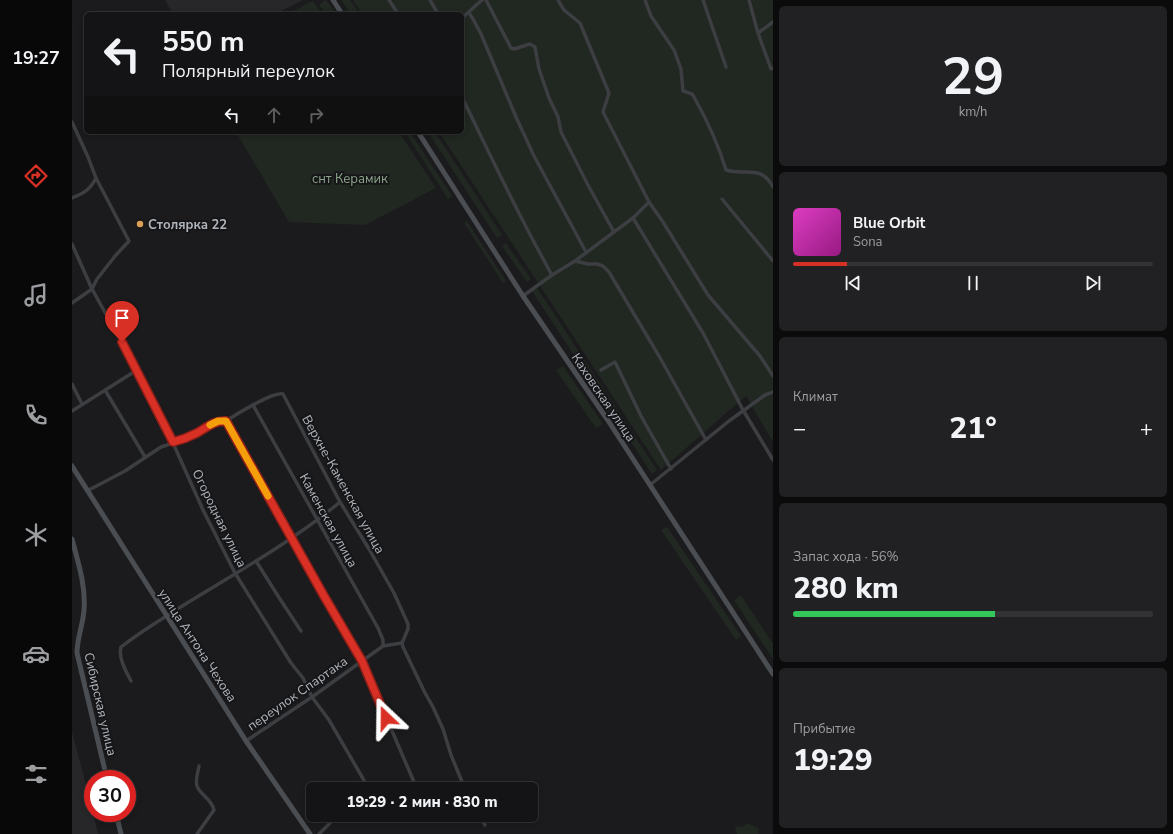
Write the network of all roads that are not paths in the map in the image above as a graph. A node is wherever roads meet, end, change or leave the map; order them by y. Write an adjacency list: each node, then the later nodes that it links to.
1 (333, 0): 10 (street)
2 (389, 0): 11 (street)
3 (430, 0): 12 (street)
4 (482, 0): 13 (street)
5 (486, 0): 28 (street)
6 (558, 0): 26 (street)
7 (645, 0): 23 (street)
8 (703, 0): 17 (street)
9 (749, 0): 16 (street)
10 (341, 12)
11 (397, 12)
12 (437, 12)
13 (468, 13): 14 (street); 30 (street)
14 (464, 16)
15 (773, 22): 16 (street)
16 (758, 33): 18 (street)
17 (726, 66)
18 (773, 68)
19 (464, 101): 33 (street)
20 (72, 122): 22 (street)
21 (419, 134): 35 (street, Каховская улица)
22 (96, 178): 24 (street); 34 (street)
23 (773, 187)
24 (72, 198)
25 (722, 199): 32 (street)
26 (648, 202): 27 (street); 39 (street)
27 (633, 218): 28 (street); 45 (street)
28 (614, 232): 30 (street)
29 (72, 244): 34 (street, Огородная улица)
30 (586, 252): 31 (street)
31 (575, 261): 33 (street); 48 (street)
32 (773, 261)
33 (552, 275): 35 (street)
34 (92, 289): 36 (street); 37 (street, Огородная улица)
35 (523, 296): 54 (street, Каховская улица)
36 (72, 303)
37 (137, 370): 41 (street); 49 (street, Огородная улица)
38 (601, 370): 53 (street)
39 (773, 376)
40 (72, 384): 43 (street)
41 (105, 390): 43 (street); 50 (street)
42 (773, 392): 45 (street)
43 (82, 404): 46 (street)
44 (253, 405): 47 (street, Верхне-Каменская улица); 56 (street, Верхне-Каменская улица); 57 (street, Каменская улица)
45 (743, 410): 48 (street); 51 (street)
46 (72, 411)
47 (226, 421): 49 (street, Верхне-Каменская улица); 58 (street)
48 (706, 440): 53 (street)
49 (173, 442): 50 (street, Верхне-Каменская улица); 61 (street, Огородная улица)
50 (145, 457): 55 (street, Верхне-Каменская улица)
51 (773, 460)
52 (72, 466): 55 (street, улица Антона Чехова)
53 (671, 469): 54 (street)
54 (650, 485): 67 (street, Каховская улица)
55 (87, 491): 62 (street, улица Антона Чехова)
56 (340, 502): 57 (street); 64 (street, Верхне-Каменская улица)
57 (318, 521): 58 (street); 65 (street, Каменская улица)
58 (291, 538): 60 (street); 66 (street)
59 (72, 539): 72 (street, Сибирская улица)
60 (256, 561): 61 (street); 63 (street)
61 (235, 573): 62 (street); 69 (street, Огородная улица)
62 (166, 616): 68 (street); 70 (street, улица Антона Чехова)
63 (301, 631)
64 (402, 643): 65 (street, переулок Спартака); 75 (street)
65 (383, 646): 66 (street, переулок Спартака)
66 (362, 661): 69 (street, переулок Спартака); 74 (street)
67 (773, 674)
68 (131, 681)
69 (312, 697): 70 (street, переулок Спартака); 73 (street, Огородная улица)
70 (246, 741): 82 (street, улица Антона Чехова)
71 (199, 766): 81 (street)
72 (105, 770)
73 (365, 782)
74 (414, 782)
75 (462, 782)
76 (118, 822): 80 (street)
77 (331, 822): 83 (street)
78 (483, 822): 79 (street)
79 (485, 826)
80 (121, 834)
81 (197, 834)
82 (310, 834)
83 (319, 834)

